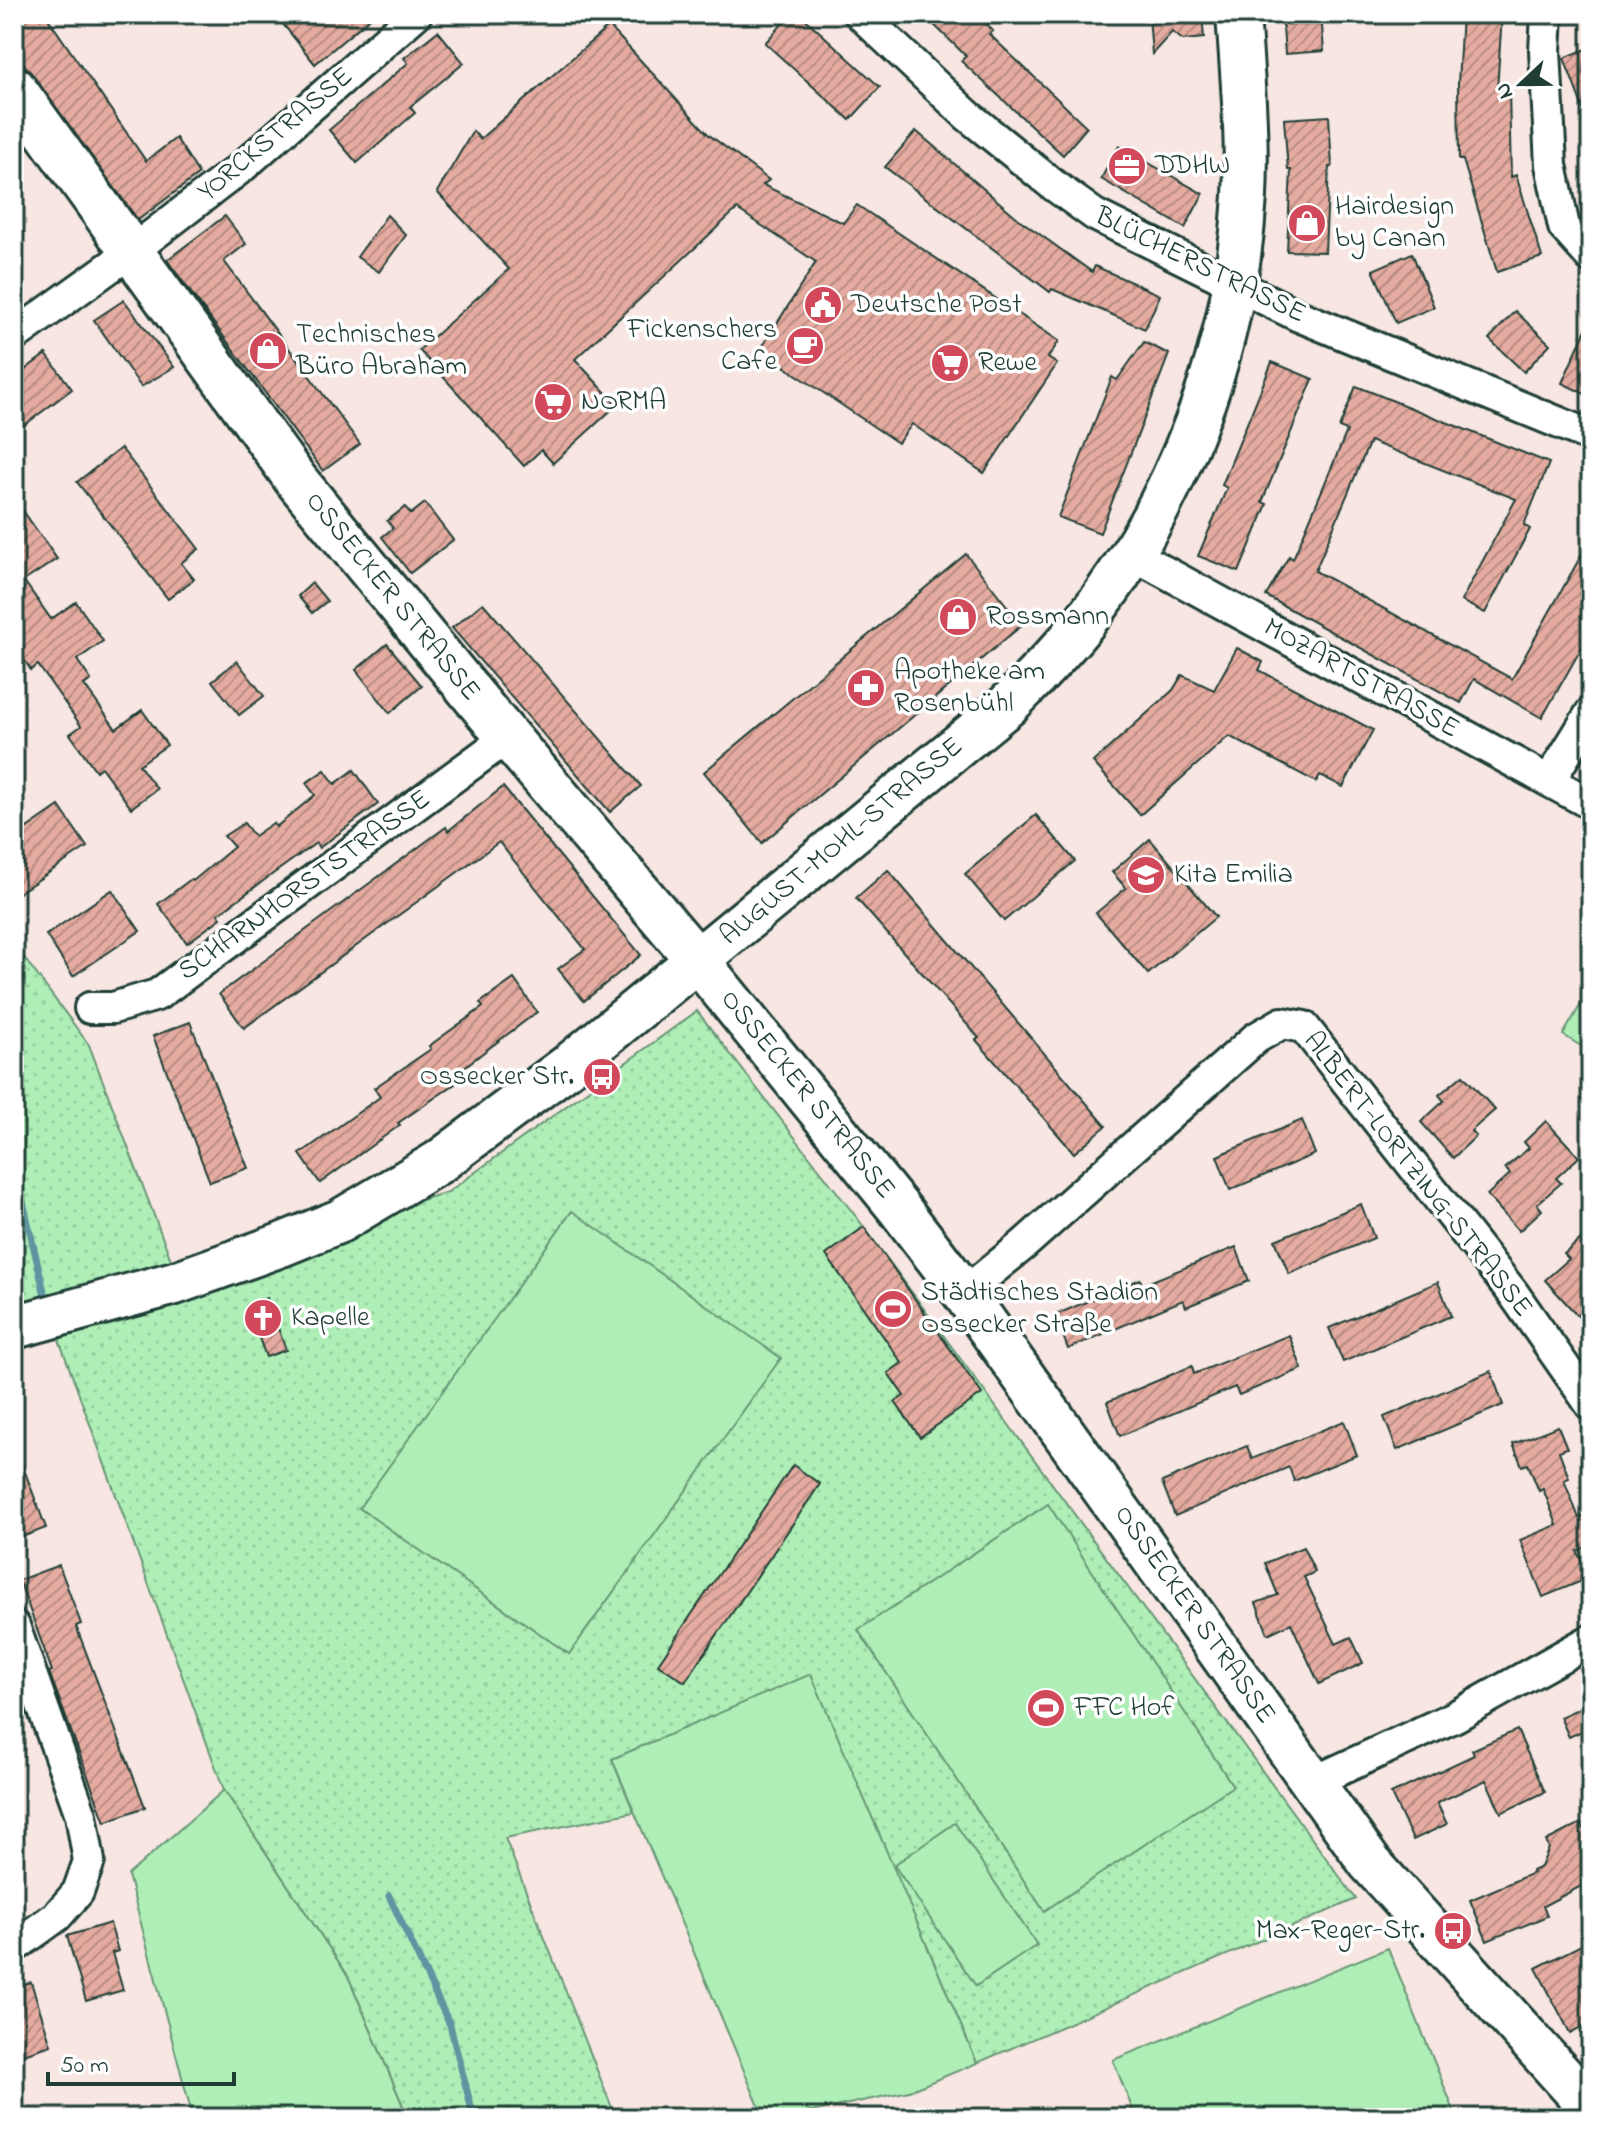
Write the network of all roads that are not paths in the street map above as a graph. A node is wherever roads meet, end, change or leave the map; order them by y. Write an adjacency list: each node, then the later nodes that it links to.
1 (416, 14): 6 (street, YORCKSTRASSE)
2 (860, 14): 8 (street, BLÜCHERSTRASSE)
3 (1238, 14): 8 (street, AUGUST-MOHL-STRASSE)
4 (1547, 14): 7 (street)
5 (14, 88): 6 (street, OSSECKER STRASSE)
6 (132, 251): 9 (street, YORCKSTRASSE); 13 (street, OSSECKER STRASSE)
7 (1591, 257)
8 (1234, 286): 10 (street, BLÜCHERSTRASSE); 11 (street, AUGUST-MOHL-STRASSE)
9 (14, 336)
10 (1591, 436)
11 (1132, 554): 14 (street, MOZARTSTRASSE); 16 (street, AUGUST-MOHL-STRASSE)
12 (1591, 713): 14 (street)
13 (508, 737): 16 (street, OSSECKER STRASSE); 17 (street, SCHARNHORSTSTRASSE)
14 (1549, 781): 15 (street, MOZARTSTRASSE)
15 (1591, 804)
16 (698, 961): 18 (street, OSSECKER STRASSE); 19 (street, AUGUST-MOHL-STRASSE)
17 (90, 1008)
18 (964, 1293): 20 (street, ALBERT-LORTZING-STRASSE); 23 (street, OSSECKER STRASSE)
19 (37, 1321)
20 (1591, 1405)
21 (14, 1626): 25 (street)
22 (1591, 1640): 23 (street)
23 (1313, 1782): 27 (street, OSSECKER STRASSE)
24 (105, 1868): 25 (street)
25 (78, 1892): 26 (street)
26 (14, 1947)
27 (1591, 2108)

